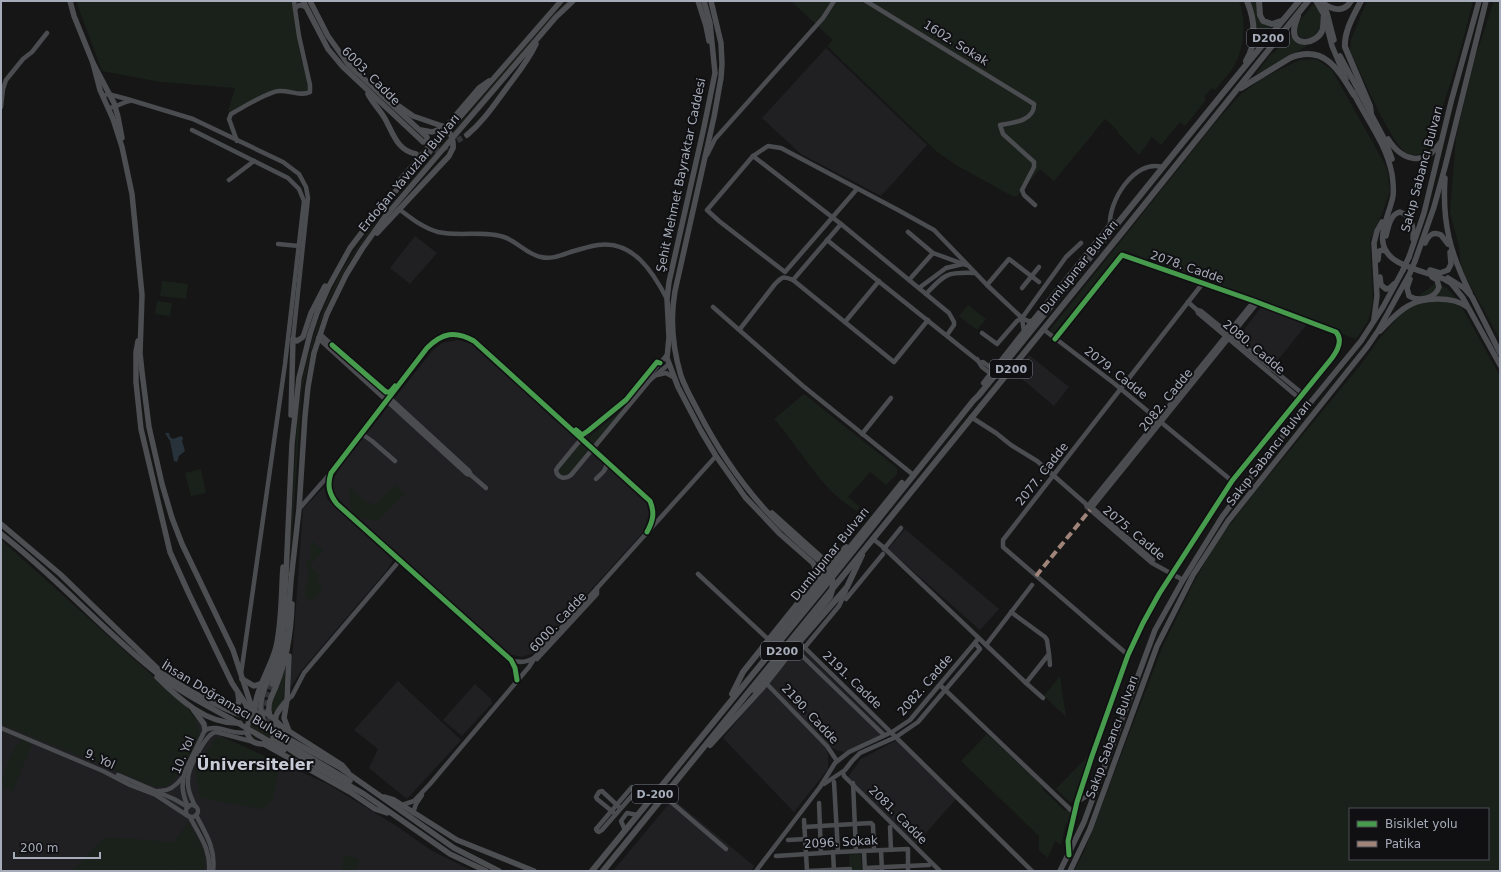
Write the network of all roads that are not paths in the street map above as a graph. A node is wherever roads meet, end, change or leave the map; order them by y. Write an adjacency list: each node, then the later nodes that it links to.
1 (294, 1): 24 (street)
2 (303, 1): 23 (main road, 6003. Cadde)
3 (310, 1): 33 (main road, 6003. Cadde)
4 (556, 1): 29 (main road)
5 (561, 1): 29 (main road, Erdoğan Yavuzlar Bulvarı)
6 (573, 1): 25 (main road, Erdoğan Yavuzlar Bulvarı)
7 (578, 1): 25 (main road)
8 (698, 1): 36 (main road)
9 (704, 1): 36 (main road, Şehit Mehmet Bayraktar Caddesi)
10 (711, 1): 58 (main road, Şehit Mehmet Bayraktar Caddesi)
11 (834, 1): 58 (street)
12 (866, 1): 64 (street, 1602. Sokak)
13 (1247, 1): 34 (highway)
14 (1259, 1): 28 (highway)
15 (1299, 1): 28 (highway, Dumlupınar Bulvarı / D200)
16 (1308, 1): 26 (highway, Dumlupınar Bulvarı / D200)
17 (1351, 1): 21 (highway)
18 (1361, 1): 46 (highway)
19 (1479, 1): 53 (main road, Sakıp Sabancı Bulvarı)
20 (1486, 1): 61 (main road, Sakıp Sabancı Bulvarı)
21 (1319, 2): 27 (main road); 46 (main road)
22 (69, 3): 32 (main road)
23 (306, 7): 24 (street); 37 (main road, 6003. Cadde)
24 (295, 9): 54 (street)
25 (562, 11): 31 (main road, Erdoğan Yavuzlar Bulvarı)
26 (1300, 11): 27 (highway); 38 (highway, Dumlupınar Bulvarı / D200)
27 (1324, 15): 40 (main road)
28 (1283, 20): 34 (highway, Dumlupınar Bulvarı / D200)
29 (533, 32): 35 (main road, Erdoğan Yavuzlar Bulvarı)
30 (47, 33): 43 (street)
31 (538, 38): 51 (main road); 74 (main road, Erdoğan Yavuzlar Bulvarı)
32 (93, 63): 39 (main road); 41 (main road)
33 (355, 72): 47 (main road); 49 (main road, 6003. Cadde)
34 (1239, 75): 60 (highway, Dumlupınar Bulvarı / D200)
35 (493, 79): 47 (main road); 67 (main road, Erdoğan Yavuzlar Bulvarı)
36 (712, 86): 102 (main road, Şehit Mehmet Bayraktar Caddesi)
37 (363, 87): 52 (main road, 6003. Cadde); 56 (main road)
38 (1235, 92): 40 (highway); 113 (highway, Dumlupınar Bulvarı / D200)
39 (110, 95): 41 (street); 42 (street); 44 (main road)
40 (1354, 95): 66 (main road)
41 (103, 96): 45 (main road)
42 (134, 101): 44 (street); 54 (street)
43 (1, 107)
44 (115, 107): 45 (street); 55 (main road)
45 (108, 108): 55 (main road)
46 (1371, 113): 48 (main road)
47 (445, 125): 49 (main road); 56 (main road); 65 (main road, bridge)
48 (1378, 127): 53 (main road); 72 (main road)
49 (418, 129): 52 (main road)
50 (192, 130): 59 (street)
51 (468, 135)
52 (421, 140): 56 (main road)
53 (1442, 140): 78 (main road, Sakıp Sabancı Bulvarı)
54 (237, 141): 122 (street)
55 (122, 147): 116 (main road)
56 (418, 155): 67 (main road)
57 (753, 156): 63 (street); 68 (street); 68 (street)
58 (705, 158): 127 (main road, Şehit Mehmet Bayraktar Caddesi)
59 (254, 161): 62 (street); 77 (street)
60 (1162, 167): 70 (highway); 70 (street); 137 (highway, Dumlupınar Bulvarı / D200)
61 (1445, 167): 84 (main road, Sakıp Sabancı Bulvarı); 101 (main road)
62 (229, 180)
63 (857, 189): 68 (street); 80 (street)
64 (1035, 205)
65 (399, 209): 74 (main road); 102 (street)
66 (1389, 209): 79 (main road); 111 (main road)
67 (379, 210): 82 (main road, Erdoğan Yavuzlar Bulvarı)
68 (832, 218): 69 (street)
69 (841, 224): 73 (street); 93 (street)
70 (1110, 226): 109 (highway)
71 (908, 232): 81 (street)
72 (1386, 236): 78 (main road); 87 (main road)
73 (827, 240): 92 (street); 94 (street)
74 (366, 242): 119 (main road, Erdoğan Yavuzlar Bulvarı)
75 (1081, 242): 107 (street)
76 (278, 244): 77 (street)
77 (299, 246): 194 (street)
78 (1412, 249): 88 (main road, Sakıp Sabancı Bulvarı, bridge)
79 (1386, 251): 87 (main road); 88 (main road)
80 (954, 252): 83 (street); 85 (street)
81 (933, 253): 83 (street); 93 (street)
82 (345, 257): 122 (main road); 145 (main road, Erdoğan Yavuzlar Bulvarı)
83 (950, 259): 85 (street)
84 (1416, 259): 87 (main road); 90 (main road, Sakıp Sabancı Bulvarı, bridge)
85 (965, 265): 89 (street); 98 (street)
86 (1039, 267): 91 (street)
87 (1417, 269): 90 (main road); 101 (main road); 106 (main road)
88 (1402, 272): 111 (main road, Sakıp Sabancı Bulvarı)
89 (975, 273): 97 (street); 100 (street)
90 (1410, 273): 121 (main road, Sakıp Sabancı Bulvarı)
91 (1032, 276): 95 (street); 97 (street); 99 (street)
92 (793, 280): 110 (street); 112 (street)
93 (909, 280): 98 (street)
94 (879, 281): 108 (street); 110 (street)
95 (1039, 282)
96 (1203, 283): 103 (street, 2078. Cadde); 104 (street, 2077. Cadde); 123 (street, 2078. Cadde)
97 (988, 285): 107 (street)
98 (919, 288): 100 (street)
99 (1022, 288)
100 (926, 294): 117 (street)
101 (1472, 297): 125 (main road)
102 (667, 299): 126 (main road, Şehit Mehmet Bayraktar Caddesi)
103 (1256, 301): 120 (street, 2082. Cadde); 134 (street, 2078. Cadde)
104 (1188, 302): 120 (street, 2080. Cadde); 133 (street, 2077. Cadde)
105 (713, 307): 112 (street)
106 (1471, 312): 121 (main road); 129 (main road)
107 (1022, 318): 109 (street); 114 (street); 124 (street)
108 (928, 320): 110 (street); 117 (street)
109 (1032, 321): 114 (highway)
110 (845, 322)
111 (1372, 325): 180 (main road, Sakıp Sabancı Bulvarı)
112 (740, 329): 143 (street)
113 (1043, 329): 123 (street, 2079. Cadde); 138 (highway, Dumlupınar Bulvarı / D200)
114 (1024, 332): 130 (highway)
115 (982, 333): 124 (street)
116 (140, 335): 140 (main road); 141 (main road)
117 (947, 335): 130 (street)
118 (995, 335): 124 (street)
119 (319, 336): 136 (street); 160 (main road, Erdoğan Yavuzlar Bulvarı)
120 (1228, 336): 134 (street, 2080. Cadde); 139 (street, 2082. Cadde)
121 (1374, 336): 312 (main road, Sakıp Sabancı Bulvarı)
122 (293, 339): 145 (main road)
123 (1055, 339): 133 (street, 2079. Cadde)
124 (991, 340)
125 (1500, 353)
126 (666, 356): 127 (main road); 128 (main road, Şehit Mehmet Bayraktar Caddesi); 144 (street)
127 (677, 356): 128 (main road); 148 (main road, Şehit Mehmet Bayraktar Caddesi)
128 (669, 364): 131 (street); 132 (main road, Şehit Mehmet Bayraktar Caddesi)
129 (1500, 365)
130 (993, 372): 137 (highway)
131 (655, 376): 132 (street); 147 (street)
132 (673, 377): 149 (main road, Şehit Mehmet Bayraktar Caddesi)
133 (1121, 388): 139 (street, 2079. Cadde); 154 (street, 2077. Cadde)
134 (1301, 396): 156 (street)
135 (891, 398): 143 (street)
136 (388, 399): 142 (street); 144 (street); 157 (street)
137 (973, 401): 146 (highway, Dumlupınar Bulvarı / D200)
138 (971, 417): 154 (street, 2075. Cadde); 166 (highway, Dumlupınar Bulvarı / D200)
139 (1160, 421): 156 (street, 2079. Cadde); 159 (street, 2082. Cadde)
140 (150, 427): 141 (main road); 197 (main road)
141 (141, 429): 219 (main road)
142 (362, 434): 150 (street); 152 (street)
143 (862, 434): 153 (street)
144 (582, 438): 147 (street); 147 (street)
145 (292, 443): 161 (main road, Erdoğan Yavuzlar Bulvarı)
146 (937, 446): 153 (highway, Dumlupınar Bulvarı); 212 (highway, Dumlupınar Bulvarı / D200)
147 (593, 448): 151 (street)
148 (722, 452): 149 (main road); 158 (main road, Şehit Mehmet Bayraktar Caddesi)
149 (716, 456): 164 (street, 6000. Cadde); 174 (main road, Şehit Mehmet Bayraktar Caddesi)
150 (395, 461)
151 (606, 462): 155 (street); 164 (street)
152 (331, 473): 160 (street); 173 (street)
153 (910, 473): 167 (highway, Dumlupınar Bulvarı)
154 (1053, 476): 159 (street, 2075. Cadde); 199 (street, 2077. Cadde)
155 (596, 479)
156 (1232, 481): 178 (street)
157 (486, 488)
158 (760, 504): 171 (main road, Şehit Mehmet Bayraktar Caddesi); 175 (main road, Şehit Mehmet Bayraktar Caddesi, bridge)
159 (1089, 507): 178 (street, 2075. Cadde)
160 (299, 509): 170 (main road, Erdoğan Yavuzlar Bulvarı)
161 (290, 511): 213 (main road, Erdoğan Yavuzlar Bulvarı); 248 (main road, Erdoğan Yavuzlar Bulvarı, bridge)
162 (1, 524): 188 (main road, İhsan Doğramacı Bulvarı)
163 (901, 528): 169 (street)
164 (648, 532): 184 (street, 6000. Cadde)
165 (1, 534): 190 (main road, İhsan Doğramacı Bulvarı)
166 (872, 539): 168 (highway, Dumlupınar Bulvarı / D200); 169 (street)
167 (853, 544): 172 (highway); 212 (highway, Dumlupınar Bulvarı)
168 (866, 547): 176 (highway, Dumlupınar Bulvarı); 245 (highway, Dumlupınar Bulvarı / D200)
169 (884, 551): 179 (street); 189 (street)
170 (294, 553): 192 (main road, Erdoğan Yavuzlar Bulvarı); 216 (main road, Erdoğan Yavuzlar Bulvarı)
171 (822, 558): 172 (main road); 174 (main road)
172 (834, 559): 181 (highway)
173 (400, 560): 201 (street); 222 (street)
174 (813, 563): 181 (main road)
175 (824, 565): 227 (highway, bridge)
176 (854, 571): 179 (street); 183 (highway, Dumlupınar Bulvarı)
177 (698, 574): 187 (street)
178 (1172, 574): 180 (street, 2075. Cadde); 199 (street)
179 (862, 578): 185 (street)
180 (1182, 580): 247 (main road, Sakıp Sabancı Bulvarı)
181 (816, 581): 187 (highway)
182 (1032, 585): 186 (street)
183 (847, 587): 191 (highway, Dumlupınar Bulvarı); 195 (street)
184 (597, 588): 200 (street, 6000. Cadde); 205 (street, 6000. Cadde)
185 (846, 599)
186 (1011, 612): 193 (street); 198 (street)
187 (769, 640): 230 (highway)
188 (129, 641): 225 (main road); 226 (main road, İhsan Doğramacı Bulvarı)
189 (976, 641): 193 (street); 203 (street, 2082. Cadde); 207 (street, 2082. Cadde)
190 (121, 642): 224 (main road); 248 (main road, İhsan Doğramacı Bulvarı, bridge)
191 (799, 642): 195 (street, 2191. Cadde); 196 (highway, Dumlupınar Bulvarı)
192 (289, 644): 222 (main road); 223 (main road, Erdoğan Yavuzlar Bulvarı)
193 (986, 645): 215 (street)
194 (245, 646): 197 (street); 210 (street)
195 (805, 647): 202 (street, 2191. Cadde)
196 (794, 648): 208 (street); 214 (highway, Dumlupınar Bulvarı)
197 (233, 650): 210 (main road)
198 (1049, 654): 204 (street); 215 (street)
199 (1128, 655): 258 (street)
200 (536, 656): 201 (street); 205 (street, 6000. Cadde)
201 (511, 660): 211 (street)
202 (823, 665): 208 (street); 236 (street, 2191. Cadde)
203 (956, 665): 206 (street, 2082. Cadde); 207 (street)
204 (1050, 665)
205 (529, 667): 211 (street, 6000. Cadde)
206 (952, 670): 209 (street); 217 (street, 2082. Cadde)
207 (962, 670): 209 (street, 2082. Cadde)
208 (817, 671): 238 (street)
209 (958, 675): 218 (street, 2082. Cadde)
210 (242, 677): 213 (main road); 228 (main road)
211 (517, 680): 252 (street, 6000. Cadde)
212 (747, 681): 230 (highway, Dumlupınar Bulvarı / D200)
213 (263, 683): 221 (main road, Erdoğan Yavuzlar Bulvarı)
214 (766, 683): 227 (highway, Dumlupınar Bulvarı); 246 (street, 2190. Cadde)
215 (1026, 683): 220 (street)
216 (272, 684)
217 (940, 685): 218 (street); 236 (street, 2082. Cadde)
218 (946, 690): 239 (street, 2082. Cadde); 264 (street)
219 (238, 694): 225 (main road); 228 (main road)
220 (1042, 698)
221 (257, 700): 223 (main road); 228 (main road, Erdoğan Yavuzlar Bulvarı)
222 (286, 700): 231 (main road); 237 (main road)
223 (269, 702): 229 (main road, Erdoğan Yavuzlar Bulvarı)
224 (187, 703): 232 (main road); 234 (main road)
225 (232, 707): 228 (main road)
226 (235, 713)
227 (737, 715): 245 (highway, Dumlupınar Bulvarı)
228 (254, 716): 229 (main road); 232 (main road)
229 (270, 716): 231 (main road)
230 (717, 718): 267 (highway, Dumlupınar Bulvarı / D-200)
231 (276, 722): 237 (main road); 241 (main road)
232 (247, 724): 235 (main road)
233 (1, 727): 255 (street, 9. Yol); 268 (street, 9. Yol)
234 (205, 730): 235 (street, 10. Yol); 240 (street, 10. Yol)
235 (247, 732): 242 (main road)
236 (892, 732): 238 (street, 2082. Cadde); 239 (street, 2191. Cadde)
237 (285, 736): 241 (main road, İhsan Doğramacı Bulvarı); 256 (main road); 278 (main road, İhsan Doğramacı Bulvarı)
238 (884, 736): 246 (street, 2082. Cadde)
239 (896, 736): 249 (street, 2082. Cadde); 310 (street, 2191. Cadde)
240 (204, 737): 242 (street, 10. Yol); 244 (street, 10. Yol)
241 (271, 741): 243 (main road)
242 (255, 742): 243 (main road)
243 (264, 744): 269 (main road)
244 (199, 748): 250 (street, 10. Yol); 261 (street, 10. Yol)
245 (698, 755): 257 (highway, Dumlupınar Bulvarı / D200)
246 (837, 762): 249 (street); 249 (street); 254 (street, 2082. Cadde)
247 (1105, 764): 258 (street); 291 (main road, Sakıp Sabancı Bulvarı)
248 (319, 768): 269 (main road, İhsan Doğramacı Bulvarı, bridge)
249 (845, 770): 253 (street, 2081. Cadde); 254 (street, 2082. Cadde)
250 (183, 776): 255 (street); 262 (street, 10. Yol)
251 (834, 782): 273 (street)
252 (430, 784): 260 (street); 265 (street)
253 (853, 784): 272 (street); 309 (street, 2081. Cadde)
254 (820, 788): 307 (street, 2082. Cadde)
255 (154, 790): 262 (street, 9. Yol)
256 (379, 795): 260 (main road); 303 (main road)
257 (664, 796): 281 (street); 306 (highway, Dumlupınar Bulvarı / D-200)
258 (1077, 802): 264 (street)
259 (819, 803): 274 (street)
260 (402, 805): 265 (main road)
261 (195, 806): 262 (street); 266 (street, 10. Yol)
262 (188, 807): 268 (street, 10. Yol)
263 (623, 810): 267 (street); 270 (street); 270 (street); 270 (street)
264 (1074, 812): 291 (street)
265 (413, 813): 304 (main road)
266 (196, 815): 268 (street); 300 (street, 10. Yol)
267 (638, 815): 277 (highway, Dumlupınar Bulvarı / D-200)
268 (189, 816): 299 (street, 10. Yol)
269 (394, 816): 278 (main road, İhsan Doğramacı Bulvarı)
270 (618, 816): 277 (street)
271 (804, 820): 275 (street)
272 (855, 824): 273 (street); 282 (street); 285 (street)
273 (837, 825): 274 (street); 287 (street)
274 (820, 826): 275 (street); 288 (street)
275 (804, 827): 279 (street)
276 (890, 827): 284 (street)
277 (625, 830): 305 (highway, Dumlupınar Bulvarı / D-200)
278 (420, 834): 289 (main road, İhsan Doğramacı Bulvarı)
279 (805, 839): 280 (street); 290 (street)
280 (788, 840)
281 (726, 849)
282 (874, 850): 283 (street, 2096. Sokak); 286 (street, 2096. Sokak)
283 (881, 850): 284 (street, 2096. Sokak); 297 (street)
284 (891, 850): 294 (street, 2096. Sokak)
285 (856, 851): 286 (street, 2096. Sokak); 287 (street, 2096. Sokak)
286 (864, 851): 296 (street)
287 (836, 852): 288 (street, 2096. Sokak); 298 (street)
288 (821, 853): 290 (street, 2096. Sokak)
289 (450, 854): 301 (main road); 302 (main road, İhsan Doğramacı Bulvarı)
290 (807, 854): 292 (street, 2096. Sokak); 308 (street)
291 (1069, 855): 311 (main road, Sakıp Sabancı Bulvarı)
292 (776, 856)
293 (929, 865): 294 (street)
294 (908, 868): 297 (street)
295 (850, 869): 298 (street)
296 (865, 869): 297 (street)
297 (882, 869)
298 (834, 870): 308 (street)
299 (208, 871)
300 (213, 871)
301 (477, 871)
302 (486, 871)
303 (499, 871)
304 (534, 871)
305 (592, 871)
306 (603, 871)
307 (756, 871)
308 (808, 871)
309 (940, 871)
310 (1032, 871)
311 (1060, 871)
312 (1070, 871)

